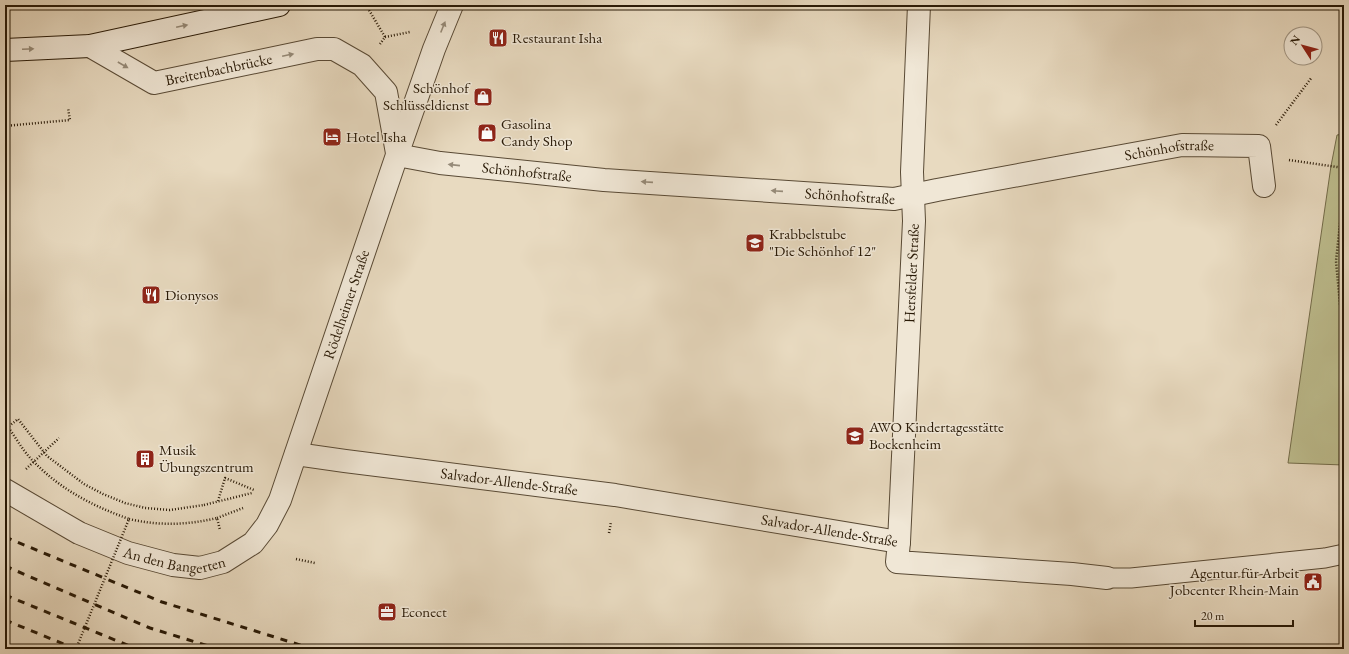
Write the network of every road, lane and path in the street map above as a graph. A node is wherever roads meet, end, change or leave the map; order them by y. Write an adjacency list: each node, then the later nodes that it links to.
1 (279, 5): 5 (street, one-way to 1)
2 (366, 5): 6 (path)
3 (452, 5): 14 (street, Rödelheimer Straße, one-way to 3)
4 (919, 5): 18 (street, Hersfelder Straße)
5 (90, 46): 7 (street, Breitenbachbrücke, one-way to 7); 8 (street, one-way to 5)
6 (378, 47)
7 (334, 49): 14 (street, Rödelheimer Straße)
8 (5, 50)
9 (1312, 77): 11 (path)
10 (68, 108): 12 (path)
11 (1287, 110)
12 (5, 126)
13 (1258, 146): 15 (path); 16 (street); 18 (street, Schönhofstraße)
14 (397, 155): 18 (street, Schönhofstraße, one-way to 14); 21 (street, Rödelheimer Straße)
15 (1344, 168)
16 (1264, 186)
17 (1344, 187): 19 (path)
18 (913, 195): 29 (street, Hersfelder Straße)
19 (1344, 348)
20 (59, 438): 22 (path)
21 (296, 454): 23 (street, An den Bangerten); 29 (street, Salvador-Allende-Straße)
22 (23, 471)
23 (5, 490)
24 (218, 502): 24 (path); 27 (path, bridge)
25 (244, 508): 26 (path)
26 (217, 518): 27 (path); 28 (path)
27 (129, 519): 34 (path, bridge)
28 (220, 530)
29 (898, 542): 33 (street, Salvador-Allende-Straße)
30 (1344, 554): 33 (lane, Salvador-Allende-Straße)
31 (296, 559): 32 (path)
32 (315, 563)
33 (1107, 578)
34 (76, 649)

